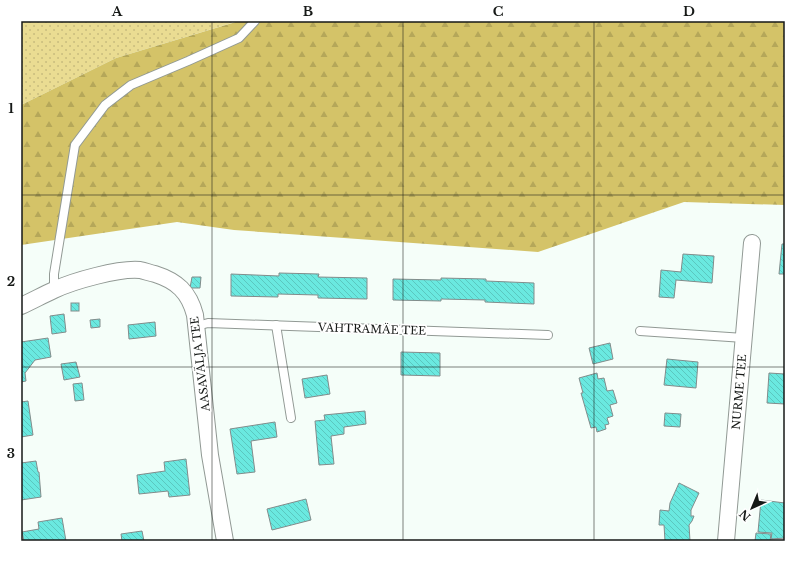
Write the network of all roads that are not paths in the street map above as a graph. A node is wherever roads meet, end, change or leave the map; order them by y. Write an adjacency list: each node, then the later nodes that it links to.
1 (255, 21): 3 (lane)
2 (752, 244): 9 (street, NURME TEE)
3 (54, 290): 4 (street, AASAVÄLJA TEE); 6 (street, AASAVÄLJA TEE)
4 (21, 306)
5 (276, 325): 6 (lane, VAHTRAMÄE TEE); 8 (lane, VAHTRAMÄE TEE); 10 (lane)
6 (197, 326): 11 (street, AASAVÄLJA TEE)
7 (640, 331): 9 (lane)
8 (548, 335)
9 (744, 338): 12 (street, NURME TEE)
10 (291, 418)
11 (225, 541)
12 (726, 541)

